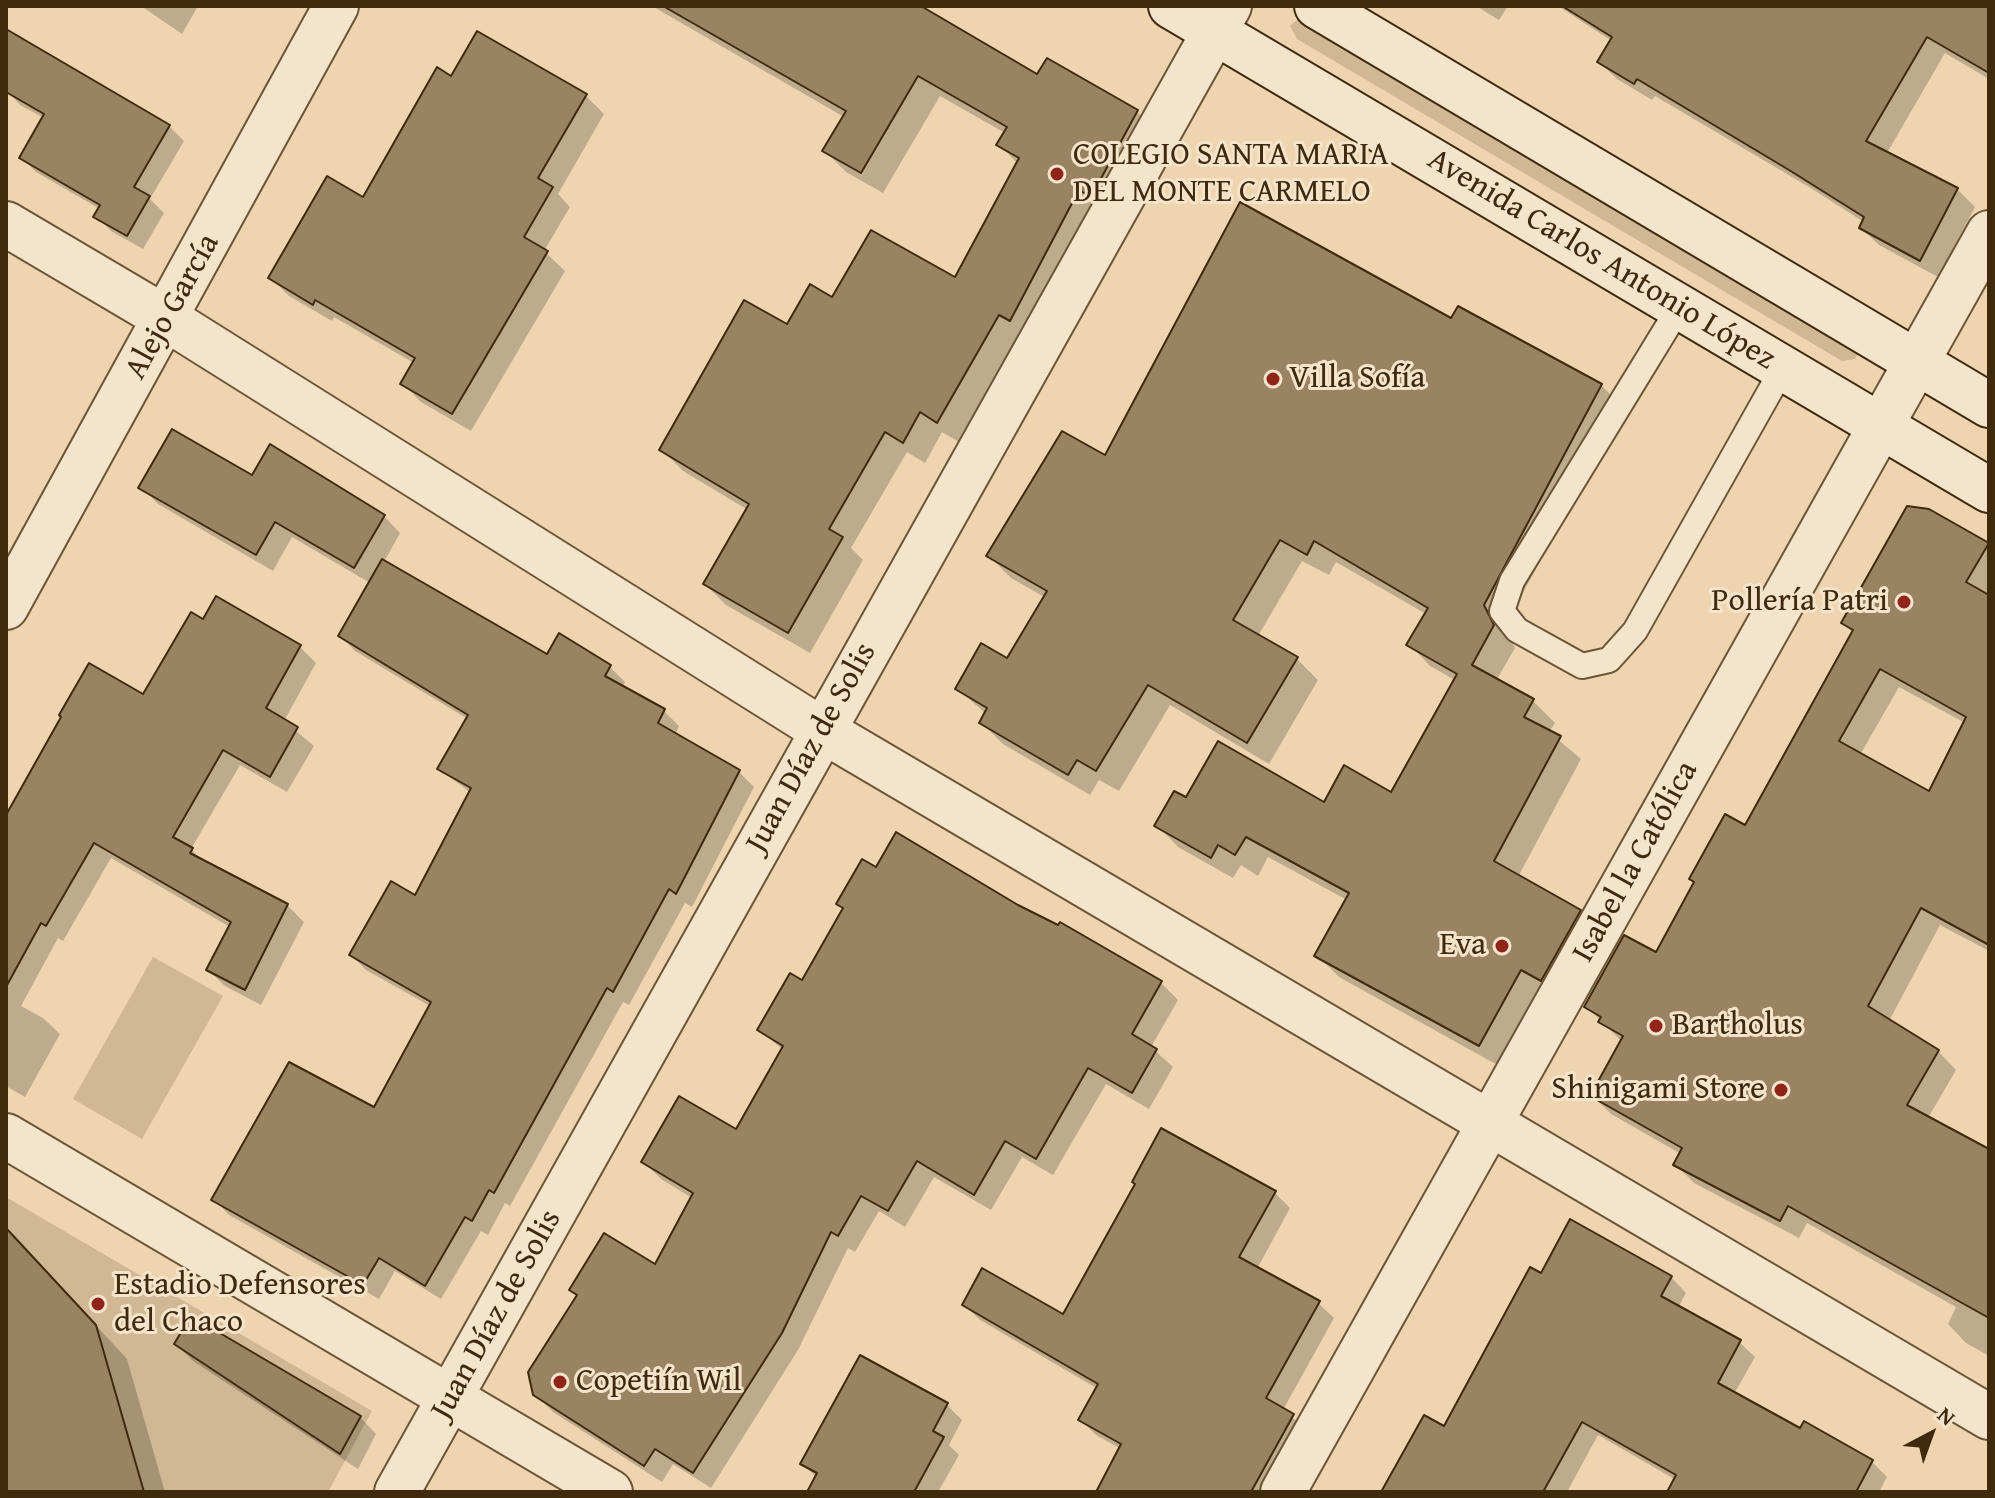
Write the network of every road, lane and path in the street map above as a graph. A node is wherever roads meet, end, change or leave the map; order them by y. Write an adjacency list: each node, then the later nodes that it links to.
1 (336, 6): 8 (street, Alejo García)
2 (1171, 6): 4 (street, Avenida Carlos Antonio López)
3 (1317, 6): 9 (street)
4 (1222, 19): 7 (street, Avenida Carlos Antonio López); 15 (street, Juan Díaz de Solis)
5 (6, 224): 8 (street)
6 (1989, 233): 9 (street, Isabel la Católica)
7 (1679, 308): 10 (street, Avenida Carlos Antonio López); 10 (lane)
8 (167, 319): 14 (street, Alejo García); 15 (street)
9 (1918, 363): 11 (street); 12 (street, Isabel la Católica)
10 (1783, 368): 12 (street, Avenida Carlos Antonio López)
11 (1989, 405)
12 (1880, 426): 13 (street, Avenida Carlos Antonio López); 16 (street, Isabel la Católica)
13 (1989, 490)
14 (6, 607)
15 (822, 730): 16 (street); 18 (street, Juan Díaz de Solis)
16 (1489, 1126): 19 (street); 22 (street, Isabel la Católica)
17 (6, 1136): 18 (street)
18 (451, 1398): 20 (street, Juan Díaz de Solis); 21 (street)
19 (1989, 1417)
20 (397, 1492)
21 (610, 1492)
22 (1283, 1492)

